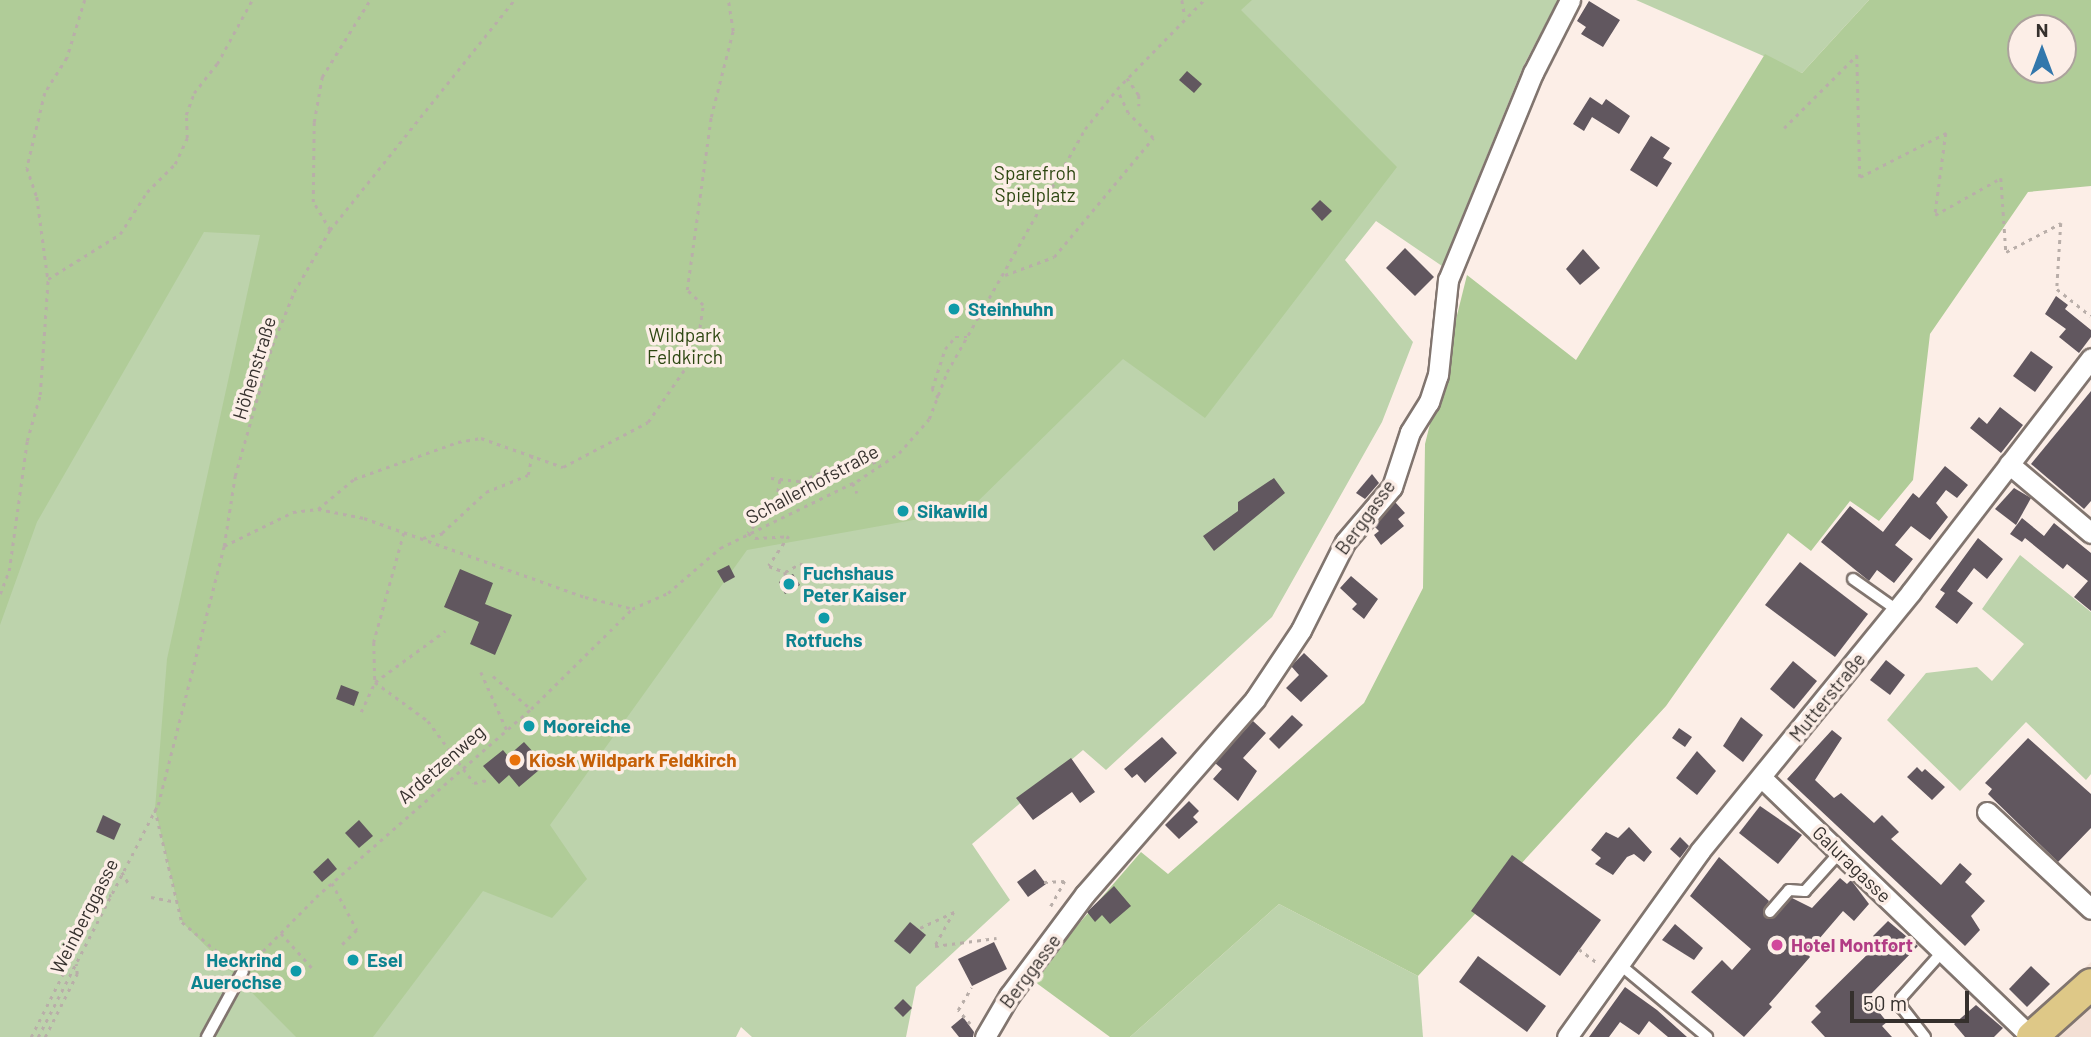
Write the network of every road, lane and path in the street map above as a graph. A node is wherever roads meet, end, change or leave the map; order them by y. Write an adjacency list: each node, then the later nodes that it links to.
1 (85, 0): 16 (path)
2 (252, 0): 16 (path)
3 (370, 0): 14 (path)
4 (514, 0): 14 (path, Höhenstraße)
5 (728, 0): 21 (path)
6 (1182, 0): 9 (path)
7 (1204, 0): 9 (path, Schallerhofstraße)
8 (1570, 0): 77 (street, Berggasse)
9 (1185, 17): 10 (path, Schallerhofstraße)
10 (1127, 78): 11 (path, Schallerhofstraße); 12 (path)
11 (1117, 89): 15 (path, Schallerhofstraße); 15 (path)
12 (1139, 106)
13 (1784, 128): 17 (path)
14 (330, 230): 33 (path, Höhenstraße)
15 (1006, 275): 18 (path, Schallerhofstraße)
16 (48, 279): 39 (path)
17 (2091, 316)
18 (969, 337): 20 (path, Schallerhofstraße); 20 (path)
19 (2089, 365): 22 (street, Mutterstraße)
20 (937, 398): 23 (path, Schallerhofstraße)
21 (532, 453): 28 (path); 32 (path)
22 (2009, 464): 31 (street); 41 (street, Mutterstraße)
23 (878, 467): 25 (path); 26 (path, Schallerhofstraße)
24 (771, 478): 25 (path)
25 (780, 480): 30 (path)
26 (853, 483): 27 (path); 30 (path, Schallerhofstraße)
27 (857, 493)
28 (318, 509): 29 (path); 33 (path)
29 (402, 533): 32 (path); 45 (path)
30 (748, 533): 34 (path); 38 (path, Schallerhofstraße)
31 (2091, 533)
32 (421, 539): 40 (path)
33 (223, 546): 52 (path, Höhenstraße)
34 (785, 572): 35 (path); 36 (path)
35 (808, 576)
36 (786, 578)
37 (1853, 579): 41 (lane)
38 (668, 593): 40 (path, Ardetzenweg)
39 (0, 594)
40 (632, 609): 46 (path, Ardetzenweg)
41 (1897, 610): 50 (street, Mutterstraße)
42 (445, 631): 45 (path)
43 (481, 672): 48 (path)
44 (493, 676): 46 (path)
45 (375, 682): 47 (path); 49 (path)
46 (531, 709): 48 (path, Ardetzenweg)
47 (361, 712)
48 (507, 730): 49 (path, Ardetzenweg)
49 (461, 768): 51 (path); 57 (path, Ardetzenweg)
50 (1762, 777): 54 (street, Galuragasse); 72 (street, Mutterstraße)
51 (491, 779)
52 (155, 808): 55 (path, Weinberggasse); 61 (path)
53 (1987, 813): 63 (street)
54 (1840, 852): 64 (lane); 70 (street, Galuragasse)
55 (122, 872): 58 (path); 59 (path, Weinberggasse)
56 (1044, 882): 62 (path)
57 (332, 883): 66 (path, Ardetzenweg); 68 (path)
58 (129, 884)
59 (111, 895): 71 (path, Weinberggasse); 78 (path)
60 (151, 897): 61 (path)
61 (176, 902): 73 (path)
62 (1057, 909)
63 (2091, 909)
64 (1770, 912)
65 (920, 928): 67 (path)
66 (281, 933): 73 (path, Ardetzenweg); 74 (path)
67 (996, 938)
68 (341, 946)
69 (1579, 949): 72 (path)
70 (1942, 951): 84 (lane); 85 (street, Galuragasse)
71 (76, 963): 79 (path, Weinberggasse); 80 (path)
72 (1614, 968): 82 (street, Mutterstraße); 83 (lane)
73 (243, 971): 81 (lane)
74 (315, 971)
75 (2091, 984): 85 (main road)
76 (971, 988): 77 (path)
77 (978, 1031)
78 (31, 1037)
79 (38, 1037)
80 (44, 1037)
81 (207, 1037)
82 (1567, 1037)
83 (1707, 1037)
84 (1926, 1037)
85 (2031, 1037)

